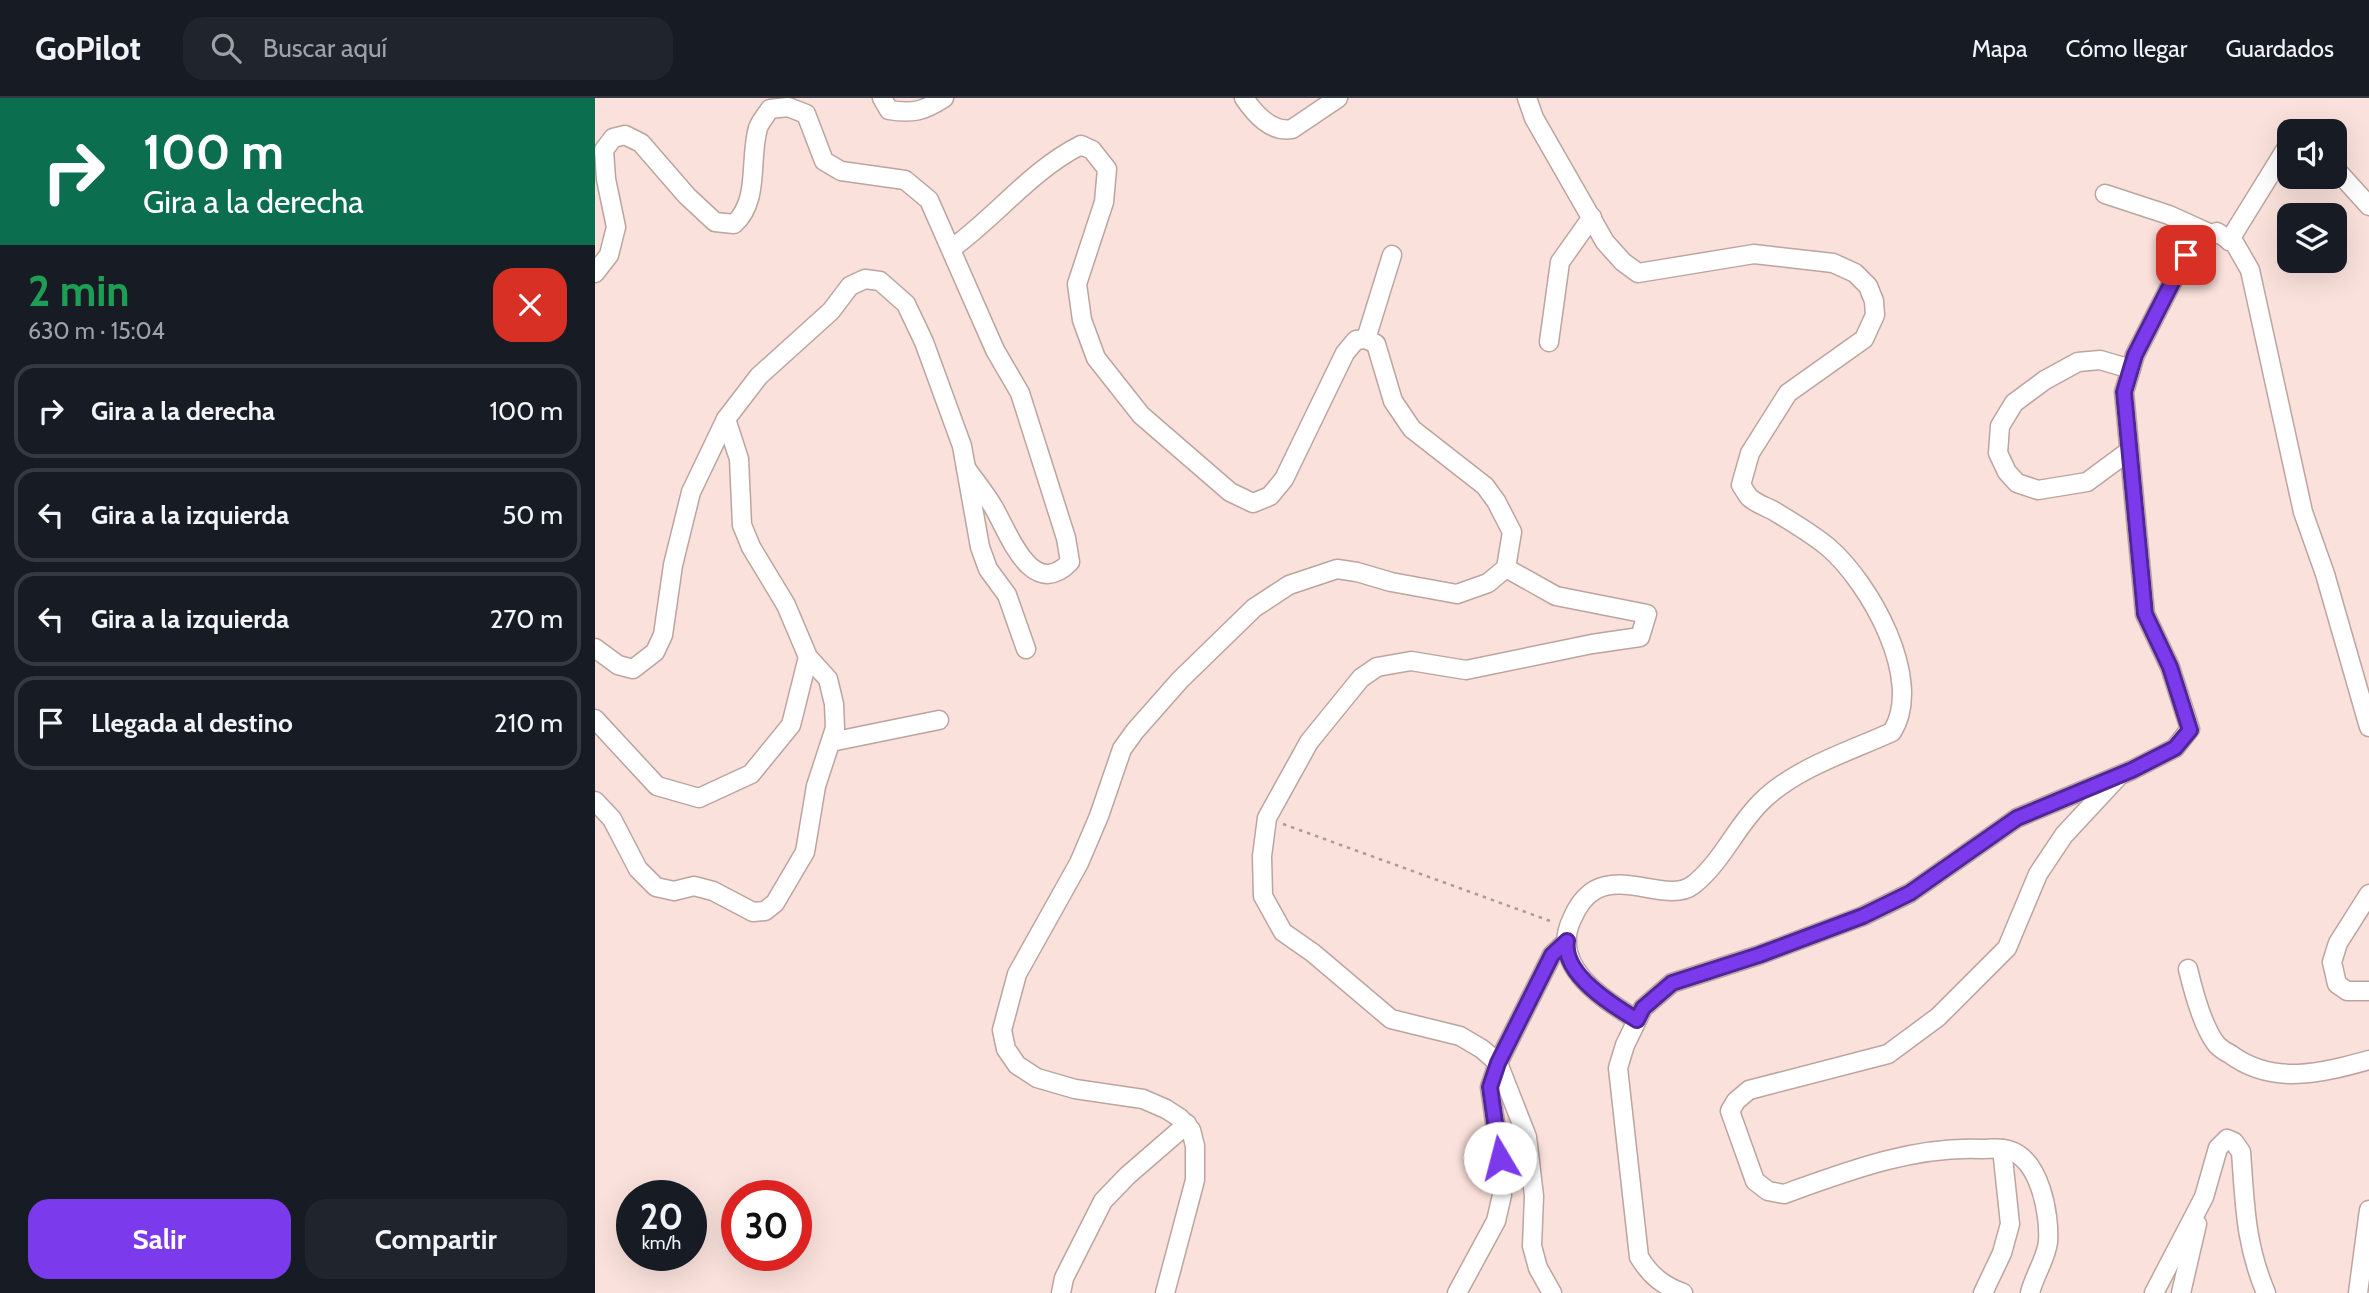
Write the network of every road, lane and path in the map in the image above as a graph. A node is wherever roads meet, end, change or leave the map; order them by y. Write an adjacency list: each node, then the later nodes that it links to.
1 (881, 98): 2 (street)
2 (944, 98)
3 (1244, 98): 4 (street)
4 (1338, 98)
5 (1527, 98): 10 (street)
6 (2277, 155): 12 (street)
7 (2347, 182): 9 (street)
8 (2105, 194): 11 (street)
9 (2369, 206)
10 (1592, 217): 17 (street); 34 (street)
11 (2211, 234): 12 (street); 18 (street)
12 (2229, 241): 28 (street)
13 (951, 249): 15 (street); 16 (street); 21 (street)
14 (1392, 255): 16 (street)
15 (595, 273)
16 (1366, 339): 22 (street)
17 (1549, 342)
18 (2131, 369): 20 (street); 20 (street)
19 (726, 419): 21 (street); 23 (street); 25 (street)
20 (2129, 451): 30 (street)
21 (966, 468): 24 (street)
22 (1506, 568): 32 (street); 40 (street)
23 (595, 648)
24 (1026, 649)
25 (808, 657): 26 (street); 29 (street)
26 (595, 719)
27 (939, 720): 29 (street)
28 (2369, 727)
29 (831, 742): 31 (street)
30 (2119, 775): 37 (street); 41 (street)
31 (595, 801)
32 (1267, 818): 34 (path); 39 (street)
33 (2369, 894): 36 (street)
34 (1568, 933): 37 (street); 39 (street)
35 (2188, 969): 38 (street)
36 (2369, 991)
37 (1637, 1020): 48 (street)
38 (2369, 1060)
39 (1498, 1063): 46 (street); 47 (street)
40 (1187, 1125): 44 (street); 45 (street)
41 (2002, 1149): 49 (street); 50 (street)
42 (2204, 1197): 51 (street); 52 (street); 53 (street)
43 (2369, 1210): 54 (street)
44 (1061, 1293)
45 (1165, 1293)
46 (1457, 1293)
47 (1552, 1293)
48 (1683, 1293)
49 (1983, 1293)
50 (2031, 1293)
51 (2154, 1293)
52 (2181, 1293)
53 (2266, 1293)
54 (2358, 1293)

